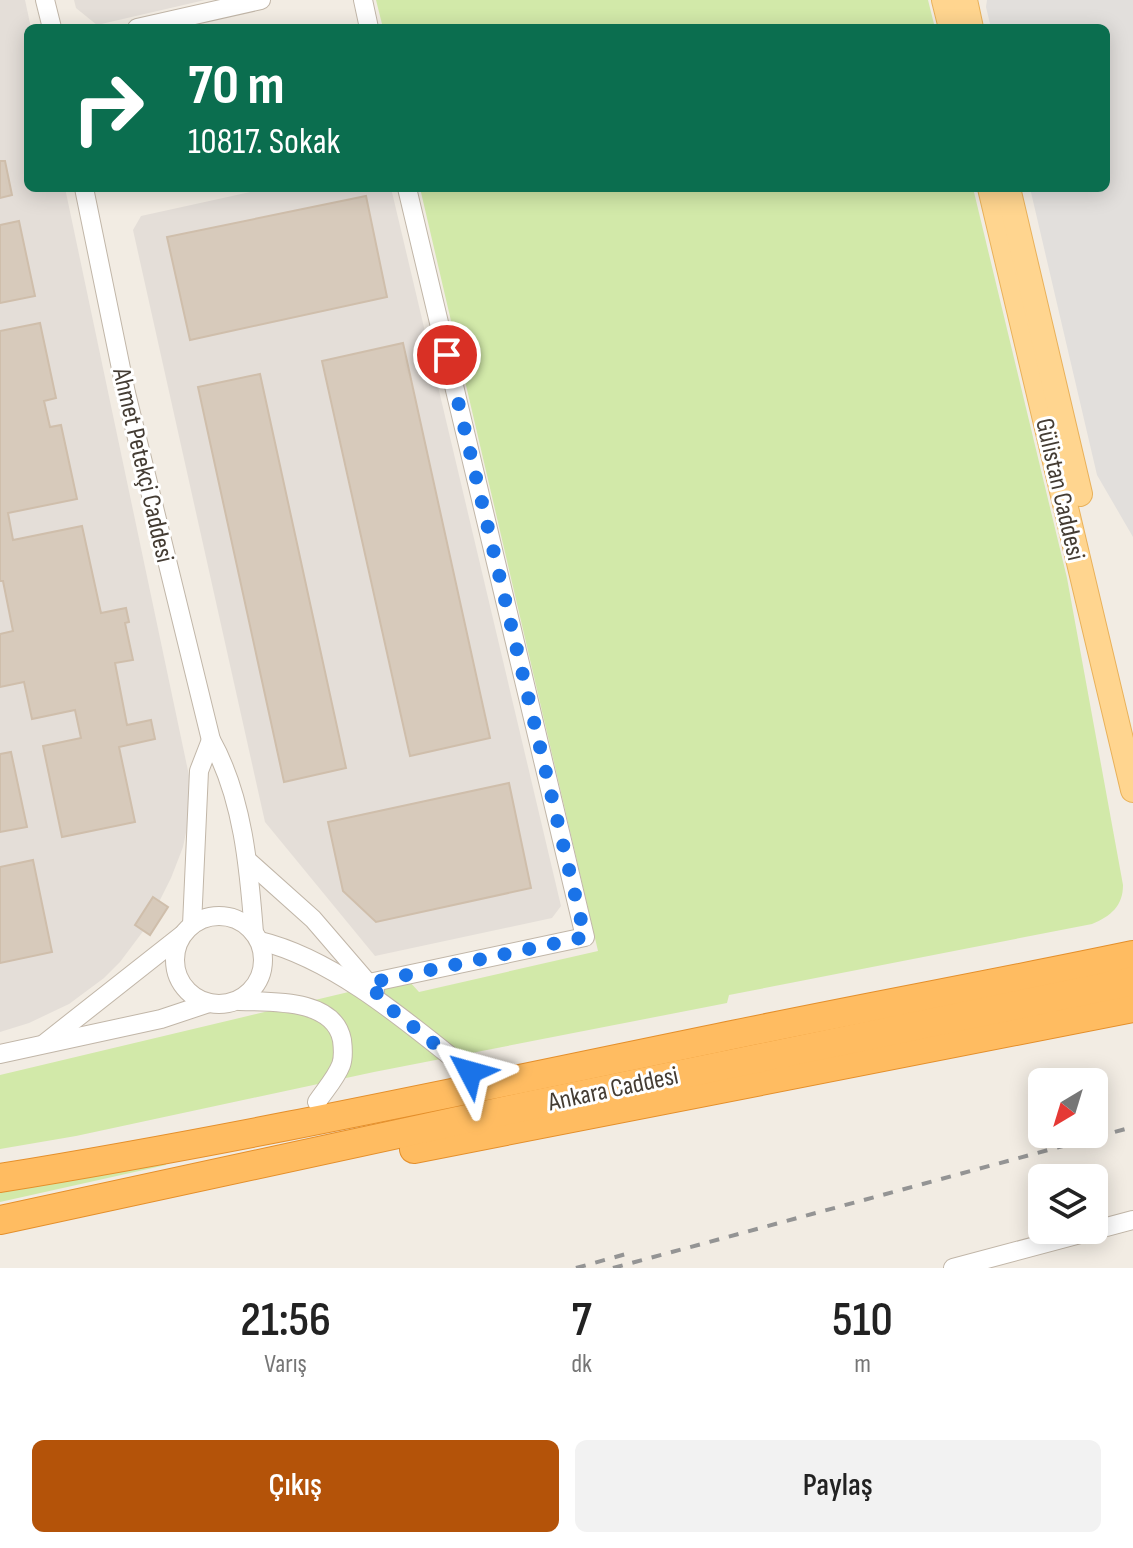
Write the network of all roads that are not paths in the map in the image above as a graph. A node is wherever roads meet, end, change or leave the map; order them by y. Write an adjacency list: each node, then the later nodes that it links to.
1 (45, 0): 6 (street)
2 (261, 0): 7 (street)
3 (363, 0): 8 (street)
4 (944, 0): 9 (main road)
5 (965, 0): 10 (main road)
6 (51, 24)
7 (155, 24)
8 (368, 24)
9 (950, 24)
10 (970, 24)
11 (85, 192): 16 (street, Ahmet Petekçi Caddesi)
12 (408, 192): 24 (street)
13 (991, 192): 17 (main road, Gülistan Caddesi)
14 (1009, 192): 15 (main road, Gülistan Caddesi)
15 (1133, 722)
16 (211, 740): 18 (street, Ahmet Petekçi Caddesi); 19 (street)
17 (1133, 790)
18 (247, 860): 20 (street, Ahmet Petekçi Caddesi); 24 (street)
19 (188, 929): 20 (street); 26 (street); 29 (street)
20 (257, 937): 25 (street); 27 (street)
21 (1133, 939): 31 (highway)
22 (1133, 955): 32 (highway, Ankara Caddesi)
23 (1133, 981): 32 (highway, Ankara Caddesi)
24 (369, 983): 27 (street)
25 (239, 1001): 26 (street); 33 (street)
26 (209, 1003): 29 (street)
27 (387, 1006): 31 (street)
28 (1133, 1008): 36 (highway)
29 (43, 1044): 30 (street)
30 (0, 1054)
31 (470, 1072): 33 (highway)
32 (524, 1093): 34 (highway, Ankara Caddesi); 36 (highway, Ankara Caddesi)
33 (317, 1102): 34 (highway)
34 (109, 1161): 35 (highway, Ankara Caddesi)
35 (0, 1178)
36 (54, 1209): 37 (highway, Ankara Caddesi)
37 (0, 1220)
38 (1133, 1220): 39 (street)
39 (953, 1268)

